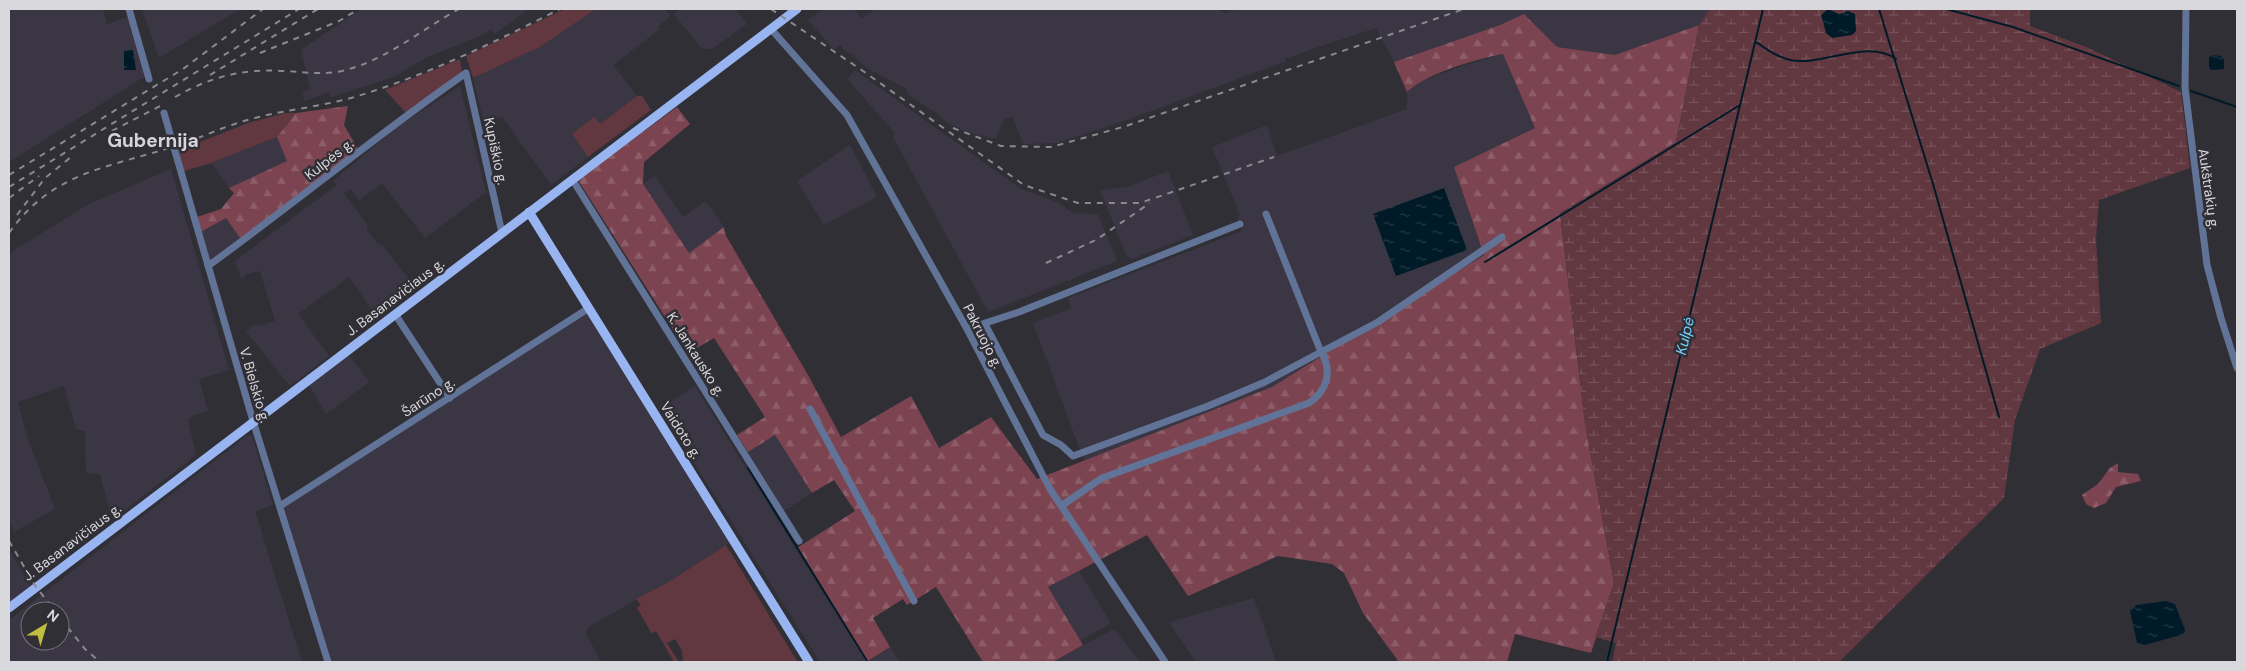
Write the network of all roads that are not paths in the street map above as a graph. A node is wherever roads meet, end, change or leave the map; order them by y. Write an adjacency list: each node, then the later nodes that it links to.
1 (129, 9): 6 (street)
2 (797, 9): 4 (main road, J. Basanavičiaus g.)
3 (2186, 9): 20 (street, Aukštrakių g.)
4 (772, 29): 8 (main road, J. Basanavičiaus g.); 18 (street, Pakruojo g.)
5 (466, 73): 12 (street, Kupiškio g.); 14 (street, Kulpės g.)
6 (149, 79)
7 (164, 113): 14 (street, V. Bielskio g.)
8 (572, 179): 9 (main road, J. Basanavičiaus g.); 26 (street, K. Jankausko g.)
9 (529, 212): 12 (main road, J. Basanavičiaus g.); 15 (main road, Vaidoto g.)
10 (1266, 214): 19 (street)
11 (1240, 224): 17 (street)
12 (502, 233): 16 (main road, J. Basanavičiaus g.)
13 (1502, 237): 19 (street)
14 (208, 266): 23 (street, V. Bielskio g.)
15 (589, 308): 21 (street, Šarūno g.); 30 (main road, Vaidoto g.)
16 (395, 314): 21 (street); 23 (main road, J. Basanavičiaus g.)
17 (985, 324): 18 (street); 19 (street)
18 (967, 329): 25 (street, Pakruojo g.)
19 (1321, 352): 25 (street)
20 (2237, 368)
21 (450, 398): 24 (street, Šarūno g.)
22 (810, 409): 27 (street)
23 (253, 421): 24 (street, V. Bielskio g.); 28 (main road, J. Basanavičiaus g.)
24 (280, 506): 29 (street, V. Bielskio g.)
25 (1061, 506): 31 (street, Pakruojo g.)
26 (799, 541)
27 (914, 601)
28 (9, 608)
29 (328, 662)
30 (809, 662)
31 (1165, 662)

